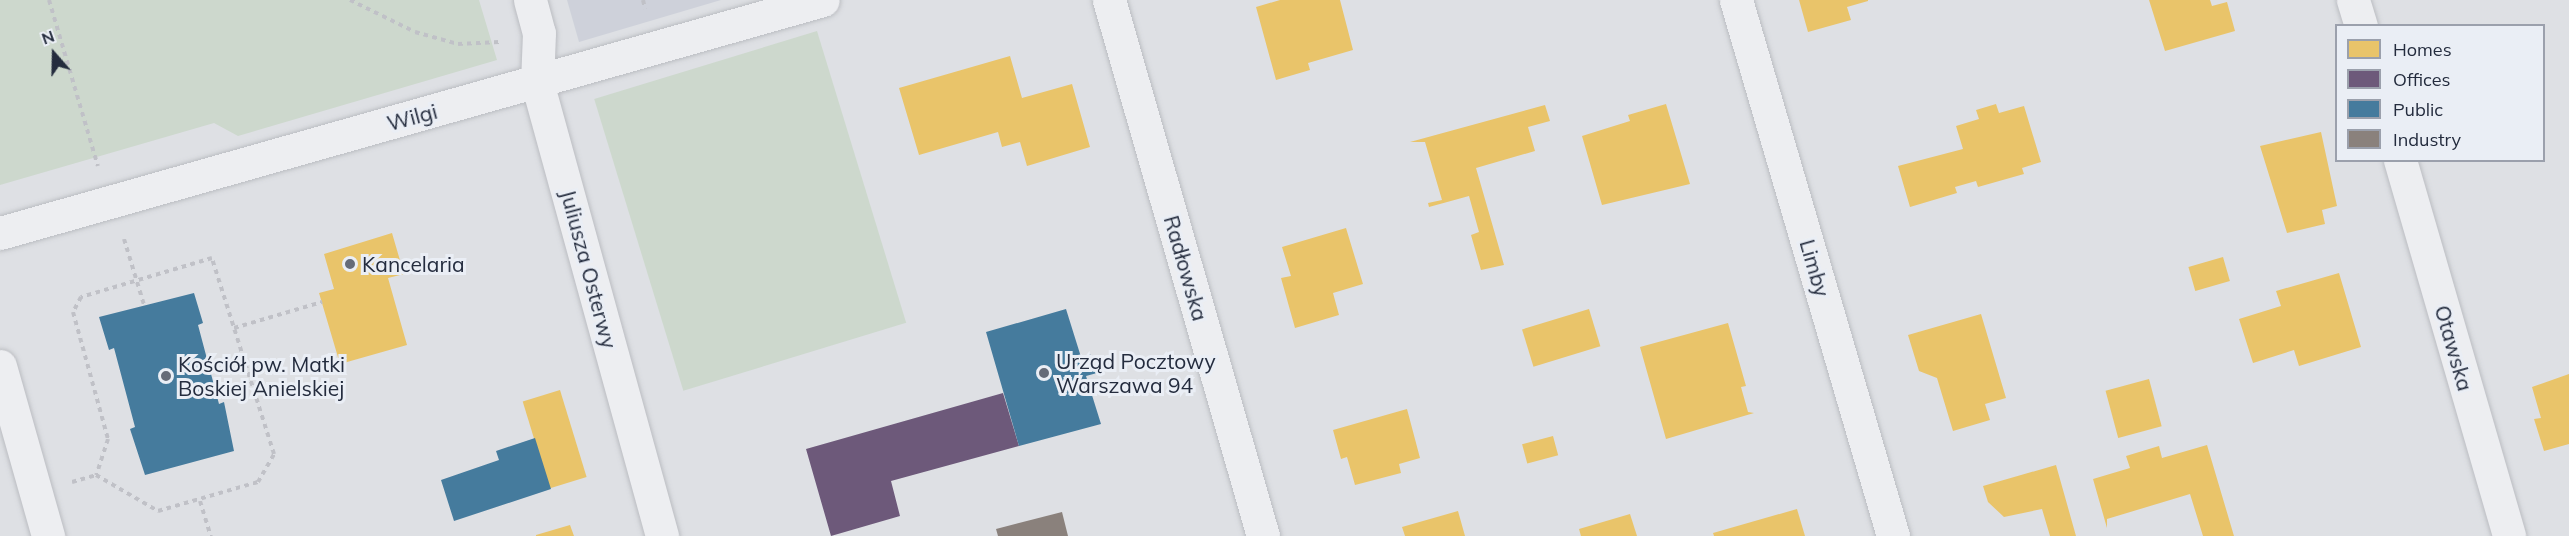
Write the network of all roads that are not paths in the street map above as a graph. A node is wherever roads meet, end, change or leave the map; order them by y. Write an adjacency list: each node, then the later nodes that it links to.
1 (530, 0): 7 (street, Juliusza Osterwy)
2 (823, 0): 7 (street, Wilgi)
3 (1109, 0): 13 (street, Radłowska)
4 (1736, 0): 14 (street, Limby)
5 (2353, 0): 6 (street)
6 (2360, 24)
7 (537, 82): 9 (street, Wilgi); 12 (street, Juliusza Osterwy)
8 (2401, 162): 15 (street, Otawska)
9 (0, 233)
10 (0, 366): 11 (street)
11 (48, 536)
12 (662, 536)
13 (1263, 536)
14 (1893, 536)
15 (2509, 536)

